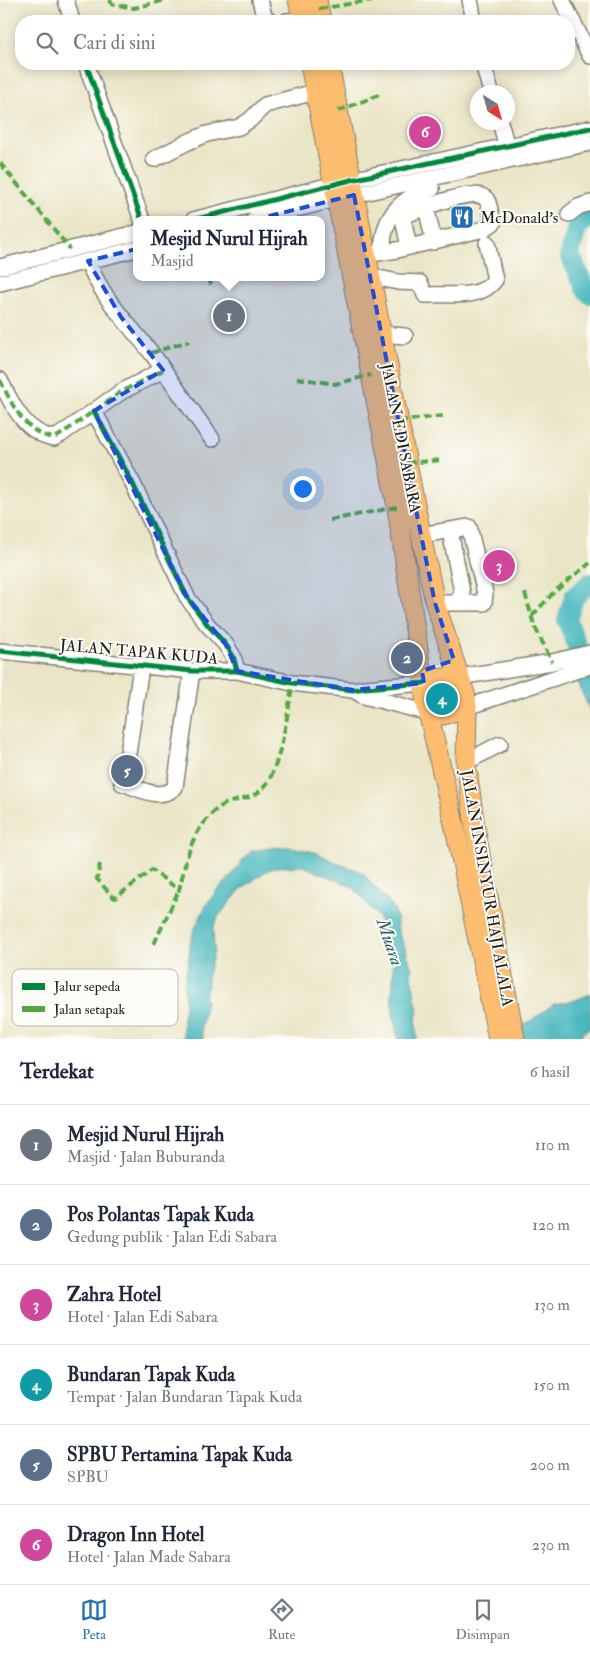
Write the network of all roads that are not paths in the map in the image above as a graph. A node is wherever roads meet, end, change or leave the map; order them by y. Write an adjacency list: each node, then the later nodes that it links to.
1 (66, 0): 7 (street)
2 (260, 0): 8 (street)
3 (298, 0): 9 (main road)
4 (317, 0): 10 (main road)
5 (470, 0): 11 (street)
6 (562, 0): 12 (street)
7 (70, 15)
8 (264, 15)
9 (302, 15)
10 (307, 15)
11 (473, 15)
12 (570, 15)
13 (575, 26): 14 (street)
14 (590, 56)
15 (88, 70): 32 (street)
16 (311, 70): 20 (main road)
17 (330, 70): 27 (main road)
18 (485, 70): 19 (street)
19 (489, 85)
20 (315, 92): 25 (street); 27 (main road)
21 (590, 128): 24 (street)
22 (502, 130): 24 (street)
23 (590, 143): 26 (street)
24 (507, 147): 27 (street)
25 (154, 159)
26 (485, 167): 27 (street); 28 (street)
27 (344, 190): 33 (street); 34 (street); 40 (main road, JALAN EDI SABARA); 62 (main road, JALAN EDI SABARA)
28 (422, 192): 30 (street); 40 (street)
29 (590, 203): 31 (street)
30 (426, 207): 36 (street); 36 (street); 38 (street)
31 (569, 214)
32 (141, 216)
33 (213, 216)
34 (266, 216)
35 (133, 234): 42 (street)
36 (434, 242): 38 (street)
37 (487, 243): 43 (street)
38 (409, 247): 40 (street)
39 (133, 250): 41 (street)
40 (374, 254): 43 (main road, JALAN EDI SABARA)
41 (88, 261): 44 (street); 47 (street)
42 (0, 267)
43 (369, 276): 45 (main road, JALAN EDI SABARA)
44 (0, 284)
45 (381, 334): 46 (street); 52 (main road, JALAN EDI SABARA)
46 (406, 336)
47 (164, 370): 49 (street); 50 (street)
48 (0, 380): 49 (street)
49 (94, 411): 61 (street)
50 (212, 439)
51 (450, 531): 52 (street); 54 (street); 54 (street)
52 (421, 535): 53 (main road, JALAN EDI SABARA)
53 (435, 603): 54 (street); 59 (main road, JALAN EDI SABARA)
54 (457, 603)
55 (0, 651): 57 (street, JALAN TAPAK KUDA)
56 (589, 658): 58 (street)
57 (141, 667): 60 (street, JALAN TAPAK KUDA); 67 (street)
58 (560, 667): 59 (street); 64 (street)
59 (457, 669): 62 (main road); 64 (main road, JALAN INSINYUR HAJI ALALA)
60 (192, 671): 61 (street, JALAN TAPAK KUDA); 69 (street)
61 (237, 671): 63 (street, JALAN TAPAK KUDA)
62 (423, 675): 63 (street, JALAN TAPAK KUDA); 65 (main road, JALAN EDI SABARA)
63 (353, 690): 65 (street, JALAN TAPAK KUDA)
64 (467, 707): 65 (main road); 68 (main road, JALAN INSINYUR HAJI ALALA)
65 (429, 713): 70 (main road, JALAN INSINYUR HAJI ALALA)
66 (500, 744): 68 (street)
67 (127, 760)
68 (466, 762): 70 (main road, JALAN INSINYUR HAJI ALALA)
69 (122, 782)
70 (502, 1014): 71 (main road, JALAN INSINYUR HAJI ALALA); 72 (main road, JALAN INSINYUR HAJI ALALA)
71 (498, 1039)
72 (515, 1039)

